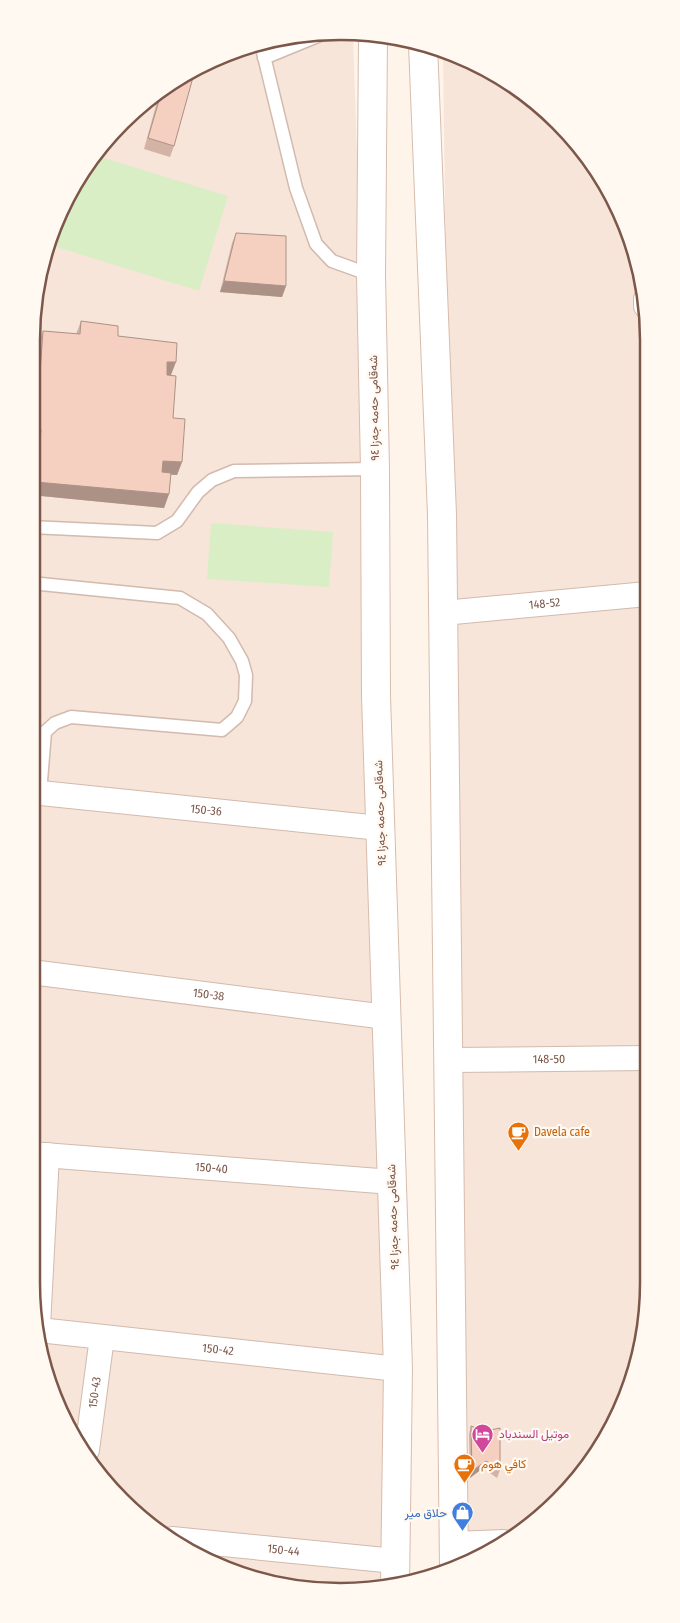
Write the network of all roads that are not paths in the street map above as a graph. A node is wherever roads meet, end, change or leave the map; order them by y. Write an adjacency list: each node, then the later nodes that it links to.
1 (373, 42): 5 (main road, شەقامی حەمە جەزا ٩٤)
2 (288, 45): 4 (lane)
3 (423, 52): 10 (main road)
4 (263, 53): 5 (lane)
5 (371, 275): 6 (main road, شەقامی حەمە جەزا ٩٤)
6 (375, 469): 7 (lane); 13 (main road, شەقامی حەمە جەزا ٩٤)
7 (40, 527)
8 (40, 584): 11 (lane)
9 (640, 595): 10 (street, 148-52)
10 (443, 613): 17 (main road)
11 (40, 765)
12 (40, 792): 13 (street, 150-36)
13 (380, 828): 15 (main road, شەقامی حەمە جەزا ٩٤)
14 (40, 973): 15 (street, 150-38)
15 (386, 1017): 19 (main road, شەقامی حەمە جەزا ٩٤)
16 (640, 1058): 17 (street, 148-50)
17 (449, 1060): 26 (main road)
18 (40, 1154): 19 (street, 150-40)
19 (392, 1182): 22 (main road, شەقامی حەمە جەزا ٩٤)
20 (44, 1331): 21 (street, 150-42)
21 (102, 1337): 22 (street, 150-42); 23 (street, 150-43)
22 (398, 1369): 27 (main road, شەقامی حەمە جەزا ٩٤)
23 (88, 1445)
24 (187, 1541): 27 (street, 150-44)
25 (480, 1548): 26 (street)
26 (454, 1555)
27 (395, 1573)

